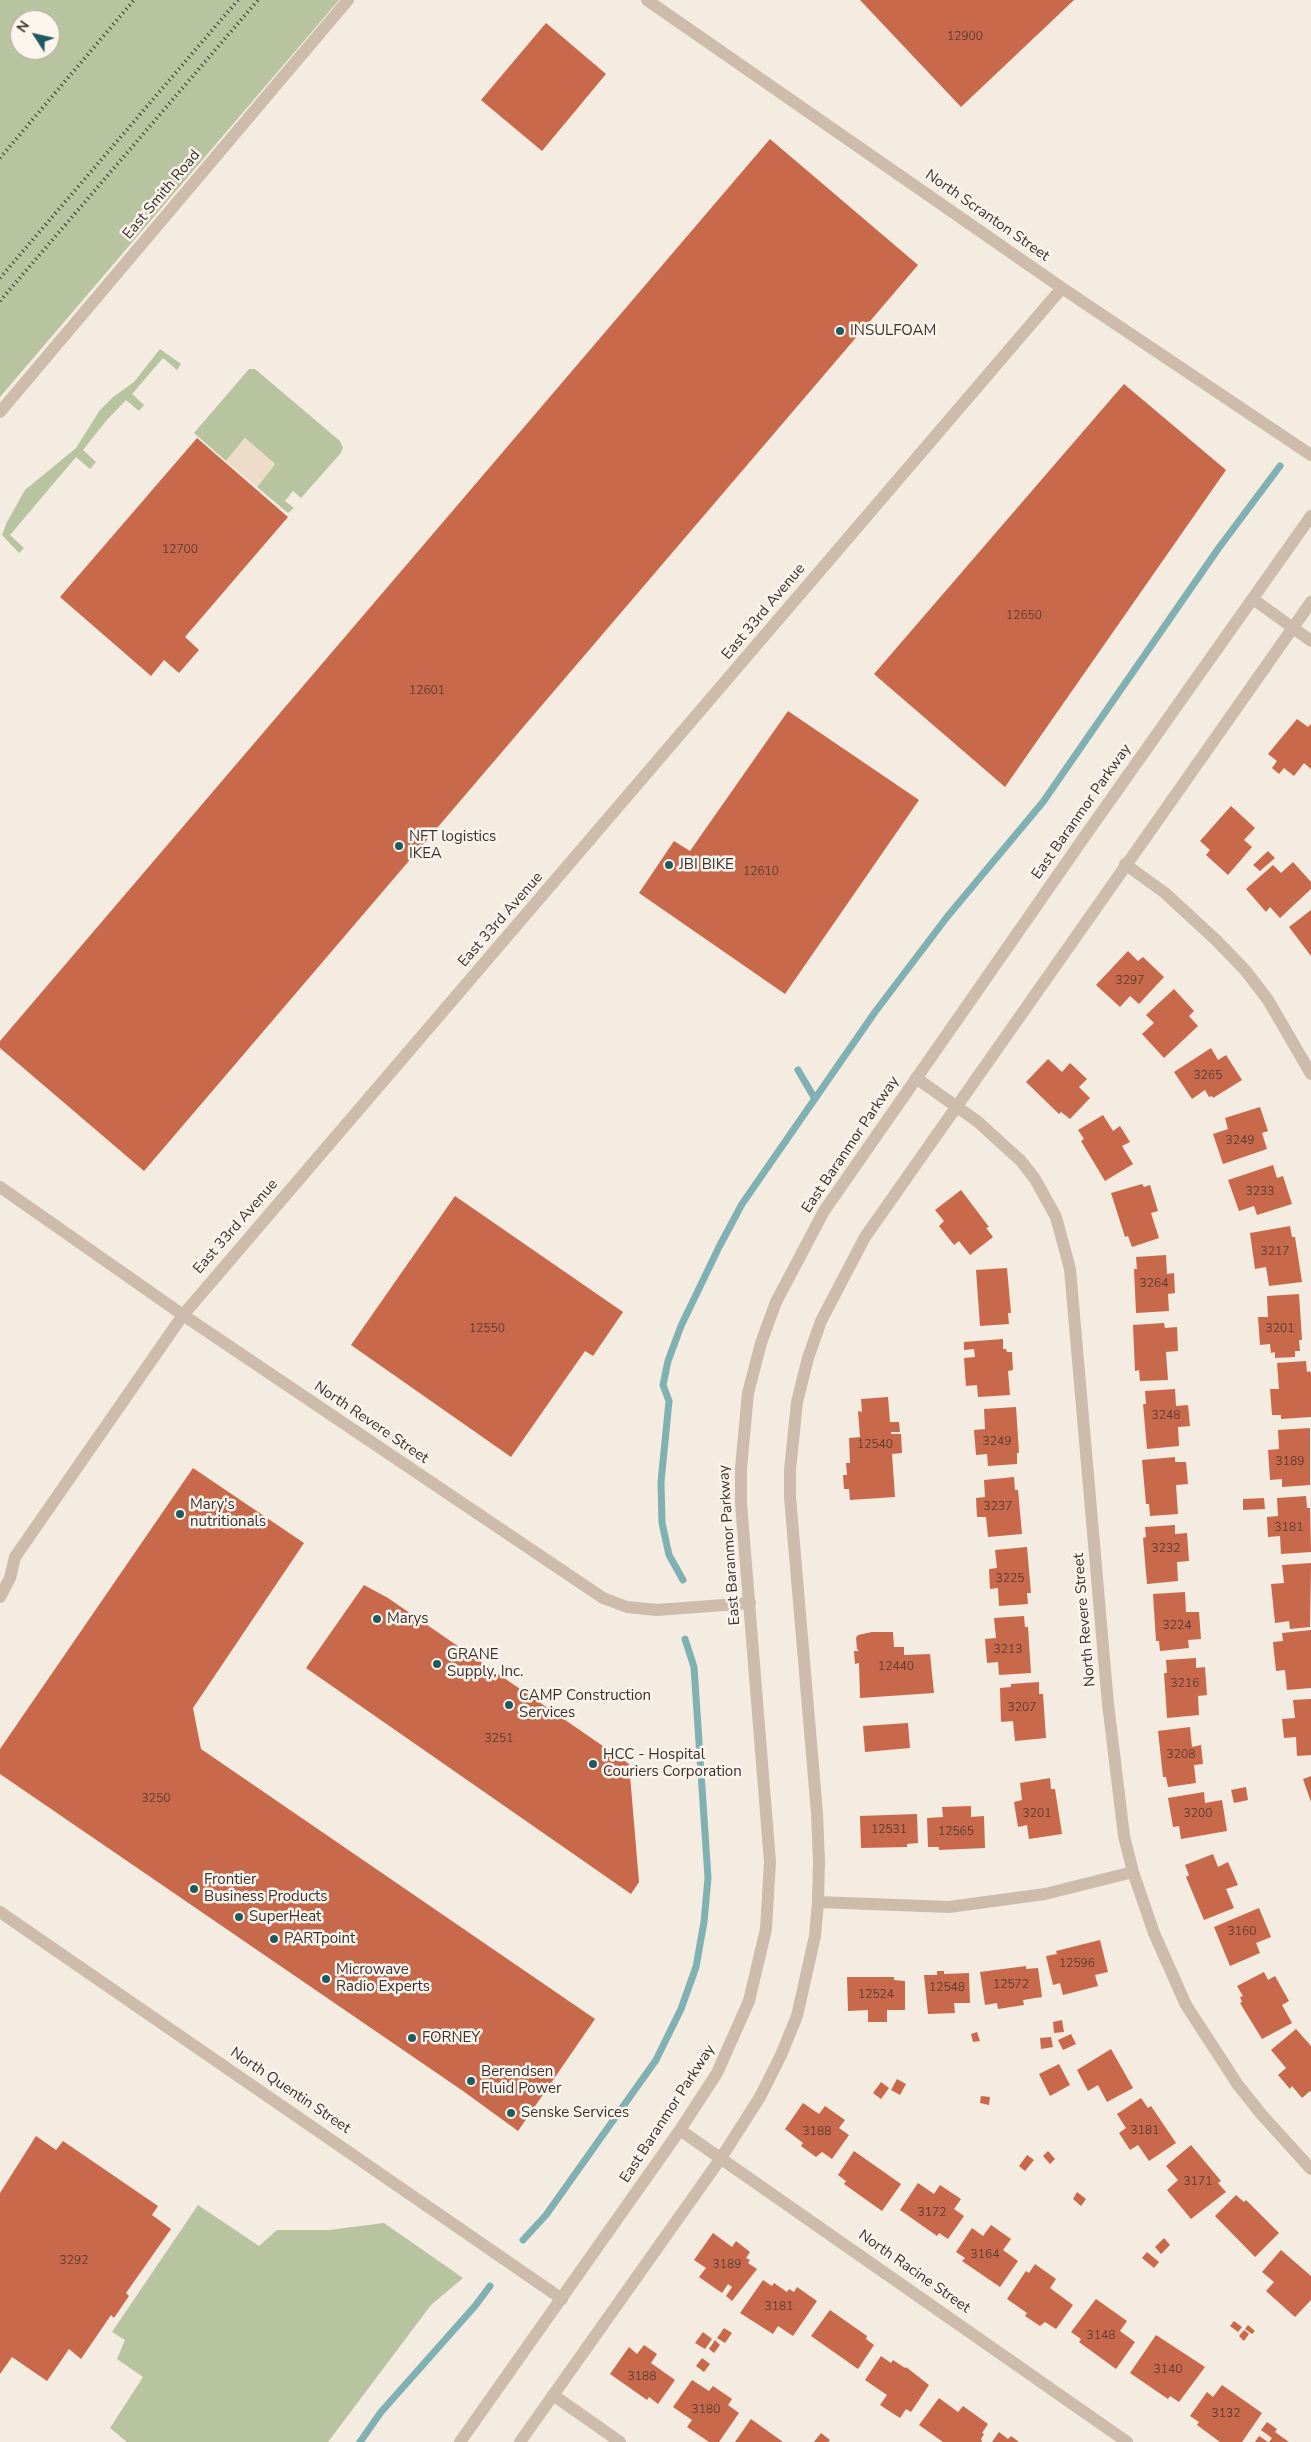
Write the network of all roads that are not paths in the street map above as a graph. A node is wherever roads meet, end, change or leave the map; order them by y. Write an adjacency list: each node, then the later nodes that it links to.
1 (348, 0): 4 (street, East Smith Road)
2 (647, 0): 3 (street, North Scranton Street)
3 (1062, 288): 5 (street, North Scranton Street); 16 (street, East 33rd Avenue)
4 (0, 412)
5 (1311, 455)
6 (1311, 516): 7 (street, East Baranmor Parkway)
7 (1253, 599): 9 (street); 13 (street, East Baranmor Parkway)
8 (1311, 602): 9 (street)
9 (1293, 628): 10 (street); 11 (street)
10 (1311, 641)
11 (1126, 864): 12 (street); 14 (street)
12 (1311, 1074)
13 (916, 1078): 14 (street, North Revere Street); 18 (street, East Baranmor Parkway)
14 (956, 1106): 19 (street, North Revere Street); 20 (street)
15 (0, 1187): 16 (street, North Revere Street)
16 (183, 1315): 17 (street, East 33rd Avenue); 18 (street, North Revere Street)
17 (0, 1598)
18 (750, 1603): 22 (street, East Baranmor Parkway)
19 (1133, 1872): 20 (street); 24 (street, North Revere Street)
20 (818, 1902): 23 (street)
21 (0, 1912): 25 (street, North Quentin Street)
22 (680, 2130): 23 (street, North Racine Street); 25 (street, East Baranmor Parkway)
23 (721, 2158): 26 (street); 30 (street, North Racine Street)
24 (1311, 2169)
25 (562, 2298): 27 (street, East Baranmor Parkway)
26 (553, 2395): 28 (street); 29 (street)
27 (460, 2442)
28 (520, 2442)
29 (620, 2442)
30 (1127, 2442)

